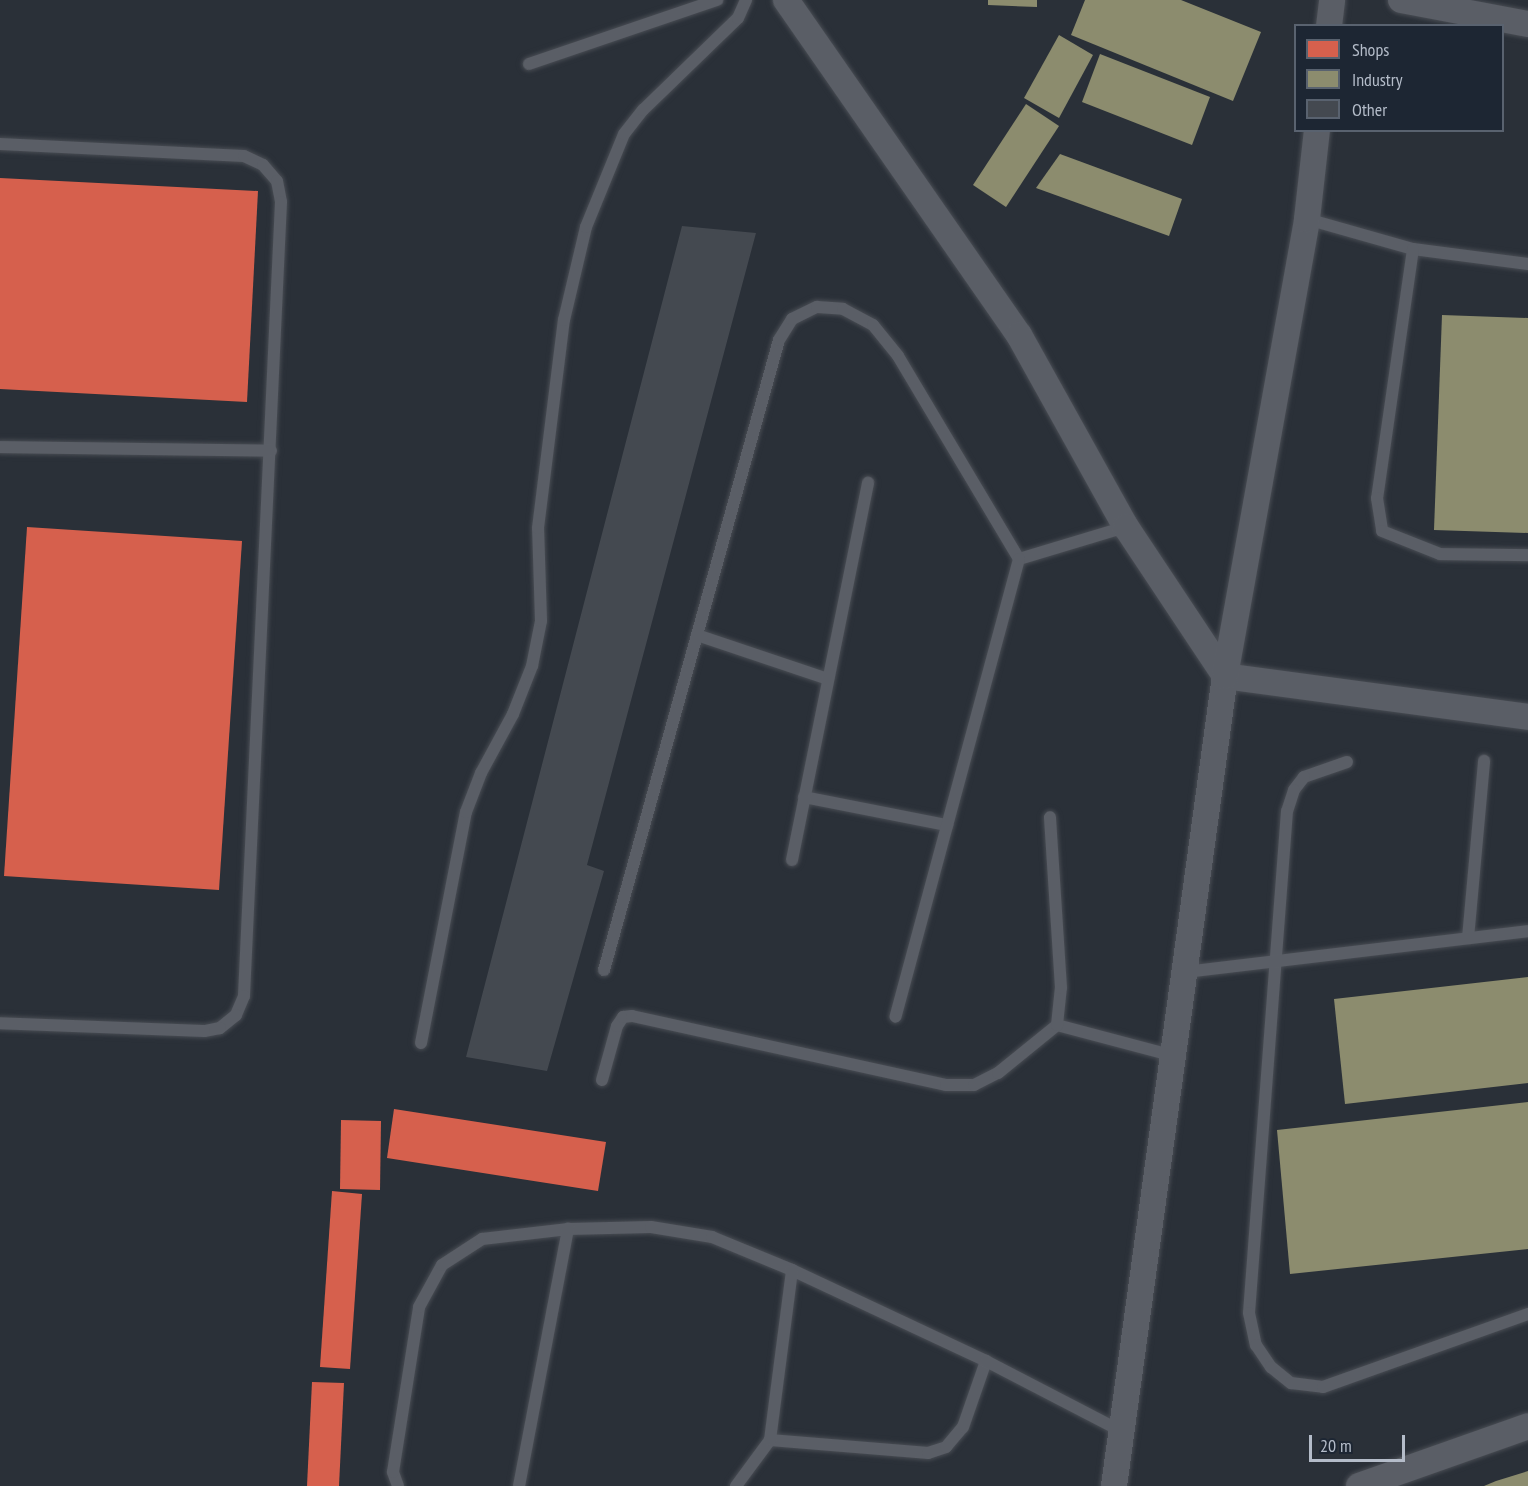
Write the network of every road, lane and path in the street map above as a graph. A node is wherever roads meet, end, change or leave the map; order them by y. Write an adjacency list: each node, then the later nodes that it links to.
1 (717, 0): 8 (lane)
2 (746, 0): 38 (lane)
3 (786, 0): 17 (street)
4 (1332, 0): 6 (street)
5 (1401, 0): 7 (street)
6 (1329, 24)
7 (1528, 24)
8 (529, 64)
9 (1317, 132): 11 (street)
10 (0, 144): 15 (lane)
11 (1307, 219): 12 (lane); 21 (street)
12 (1413, 249): 13 (lane); 18 (lane)
13 (1528, 264)
14 (0, 447): 15 (lane)
15 (272, 451): 36 (lane)
16 (868, 483): 22 (lane)
17 (1126, 527): 19 (lane); 21 (street)
18 (1528, 555)
19 (1019, 559): 20 (lane); 28 (lane)
20 (697, 635): 22 (lane); 33 (lane)
21 (1225, 676): 23 (street); 34 (street)
22 (828, 680): 26 (lane)
23 (1528, 717)
24 (1484, 761): 31 (lane)
25 (1347, 762): 32 (lane)
26 (804, 797): 28 (lane); 29 (lane)
27 (1050, 817): 37 (lane)
28 (947, 825): 35 (lane)
29 (792, 860)
30 (1528, 931): 31 (lane)
31 (1467, 938): 32 (lane)
32 (1278, 960): 34 (lane); 43 (lane)
33 (603, 970)
34 (1185, 972): 39 (street)
35 (895, 1017)
36 (0, 1023)
37 (1057, 1025): 39 (lane); 40 (lane)
38 (421, 1043)
39 (1174, 1056): 46 (street)
40 (602, 1080)
41 (568, 1229): 42 (lane); 48 (lane); 49 (lane)
42 (792, 1270): 44 (lane); 47 (lane)
43 (1528, 1314)
44 (986, 1361): 46 (lane); 47 (lane)
45 (1528, 1426): 52 (street)
46 (1121, 1431): 51 (street)
47 (770, 1440): 50 (lane)
48 (398, 1486)
49 (519, 1486)
50 (736, 1486)
51 (1114, 1486)
52 (1359, 1486)

